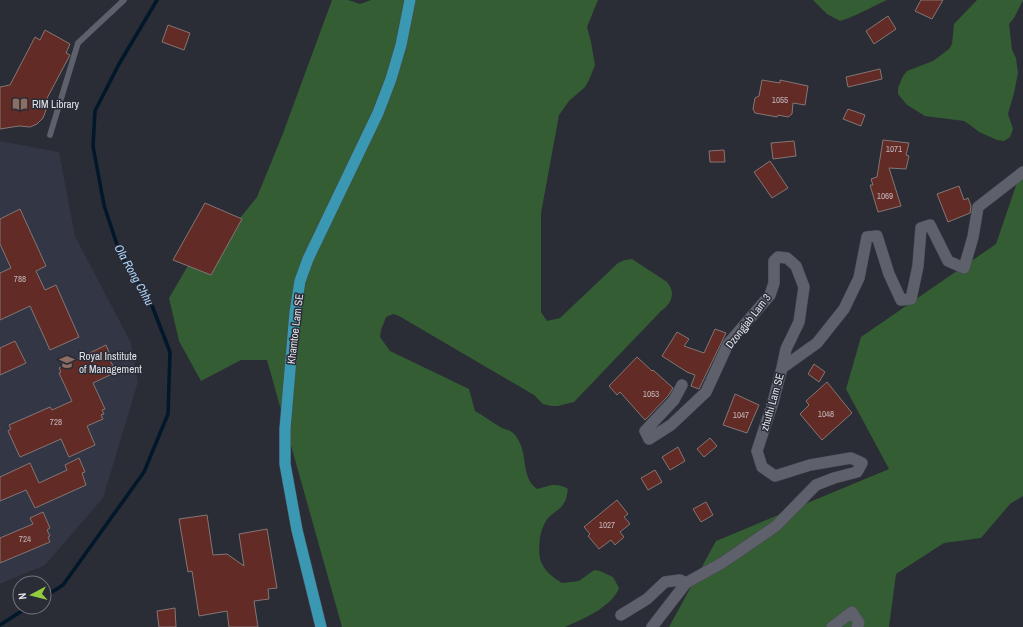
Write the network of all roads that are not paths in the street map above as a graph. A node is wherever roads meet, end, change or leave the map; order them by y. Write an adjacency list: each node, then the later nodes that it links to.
1 (124, 0): 3 (lane)
2 (410, 0): 9 (main road, Khamtoe Lam SE)
3 (50, 136)
4 (1023, 172): 5 (street, zhuthi Lam SE)
5 (782, 368): 6 (street, Dzongjab Lam 3); 7 (street, zhuthi Lam SE)
6 (682, 385)
7 (686, 583): 8 (street); 10 (street, zhuthi Lam SE)
8 (621, 615)
9 (321, 627)
10 (652, 627)
11 (832, 627): 12 (street)
12 (857, 627)

